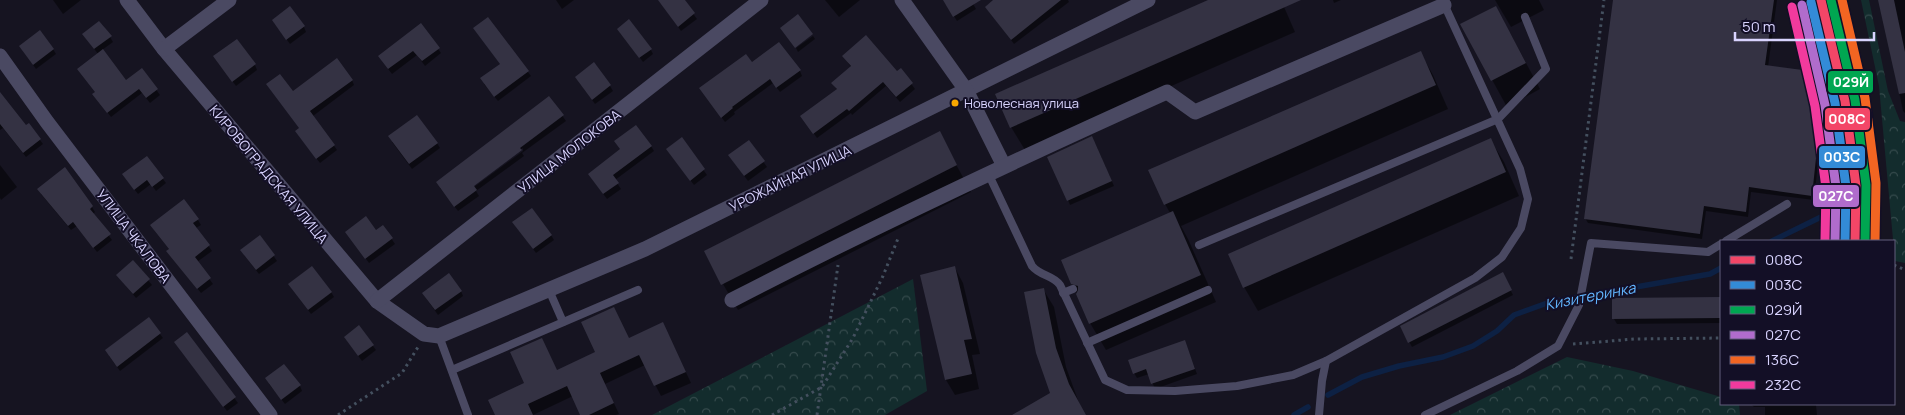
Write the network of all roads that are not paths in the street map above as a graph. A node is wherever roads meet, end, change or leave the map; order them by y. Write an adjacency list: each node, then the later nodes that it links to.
1 (127, 0): 8 (street, КИРОВОГРАДСКАЯ УЛИЦА)
2 (229, 0): 8 (street)
3 (761, 0): 24 (street, УЛИЦА МОЛОКОВА)
4 (902, 0): 10 (street)
5 (1148, 0): 10 (street, УРОЖАЙНАЯ УЛИЦА)
6 (1443, 2): 11 (lane); 12 (street)
7 (1525, 17): 11 (lane)
8 (164, 49): 24 (street, КИРОВОГРАДСКАЯ УЛИЦА)
9 (0, 56): 30 (street, УЛИЦА ЧКАЛОВА)
10 (966, 90): 12 (street); 19 (street, УРОЖАЙНАЯ УЛИЦА)
11 (1498, 119): 16 (lane); 28 (lane)
12 (1004, 166): 13 (street)
13 (988, 173): 22 (lane); 23 (street)
14 (1788, 204): 15 (lane)
15 (1728, 240)
16 (1199, 245)
17 (1720, 245): 33 (lane)
18 (1073, 288): 22 (lane)
19 (548, 290): 25 (lane); 26 (street, УРОЖАЙНАЯ УЛИЦА)
20 (638, 290): 25 (lane)
21 (1208, 290): 27 (lane)
22 (1064, 293): 27 (lane)
23 (732, 300)
24 (376, 302): 26 (street, КИРОВОГРАДСКАЯ УЛИЦА)
25 (563, 322): 29 (lane)
26 (432, 335): 29 (lane)
27 (1087, 343): 28 (lane)
28 (1326, 361): 32 (lane)
29 (452, 370): 31 (lane)
30 (270, 415)
31 (468, 415)
32 (1319, 415)
33 (1425, 415)

